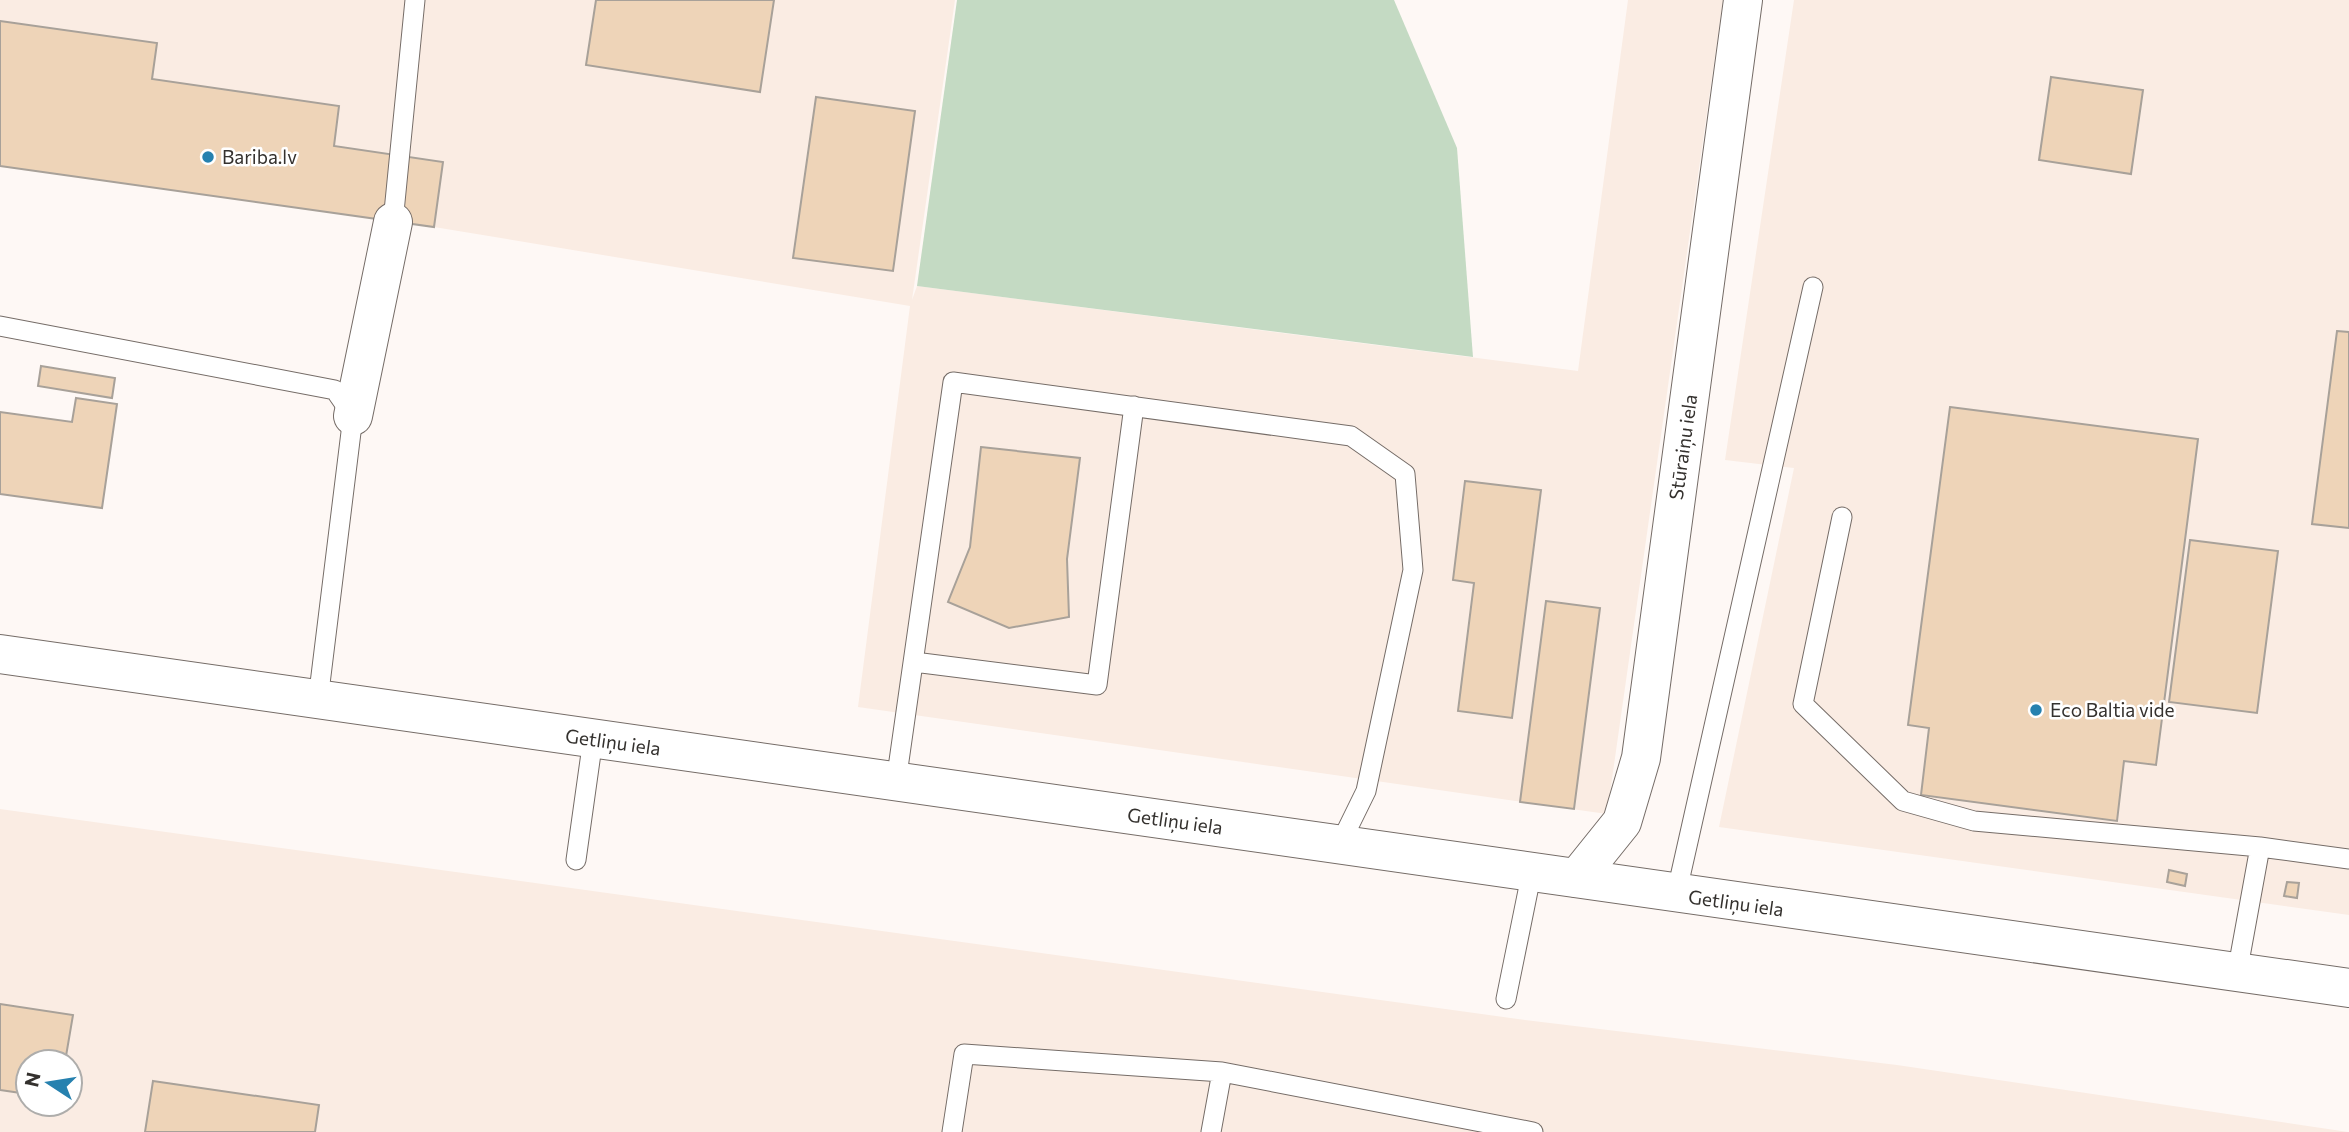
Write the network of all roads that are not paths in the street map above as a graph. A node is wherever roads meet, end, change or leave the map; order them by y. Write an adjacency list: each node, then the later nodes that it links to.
1 (415, 0): 3 (lane)
2 (1743, 0): 19 (street, Stūraiņu iela)
3 (393, 222): 7 (street)
4 (1813, 287): 20 (lane)
5 (0, 326): 7 (lane)
6 (1134, 407): 10 (lane); 10 (lane); 14 (lane)
7 (353, 416): 11 (lane)
8 (1842, 517): 15 (lane)
9 (0, 654): 11 (street, Getliņu iela)
10 (914, 662): 13 (lane)
11 (318, 700): 12 (street, Getliņu iela)
12 (593, 739): 13 (street, Getliņu iela); 17 (lane)
13 (896, 782): 14 (street, Getliņu iela)
14 (1340, 844): 18 (street, Getliņu iela)
15 (2260, 847): 16 (lane); 21 (lane)
16 (2349, 859)
17 (576, 860)
18 (1532, 871): 19 (street, Getliņu iela); 23 (lane)
19 (1577, 878): 20 (street, Getliņu iela)
20 (1676, 894): 21 (street, Getliņu iela)
21 (2238, 972): 22 (street, Getliņu iela)
22 (2349, 988)
23 (1506, 999)
24 (1222, 1072): 25 (lane); 26 (lane); 27 (lane)
25 (951, 1132)
26 (1211, 1132)
27 (1533, 1132)

